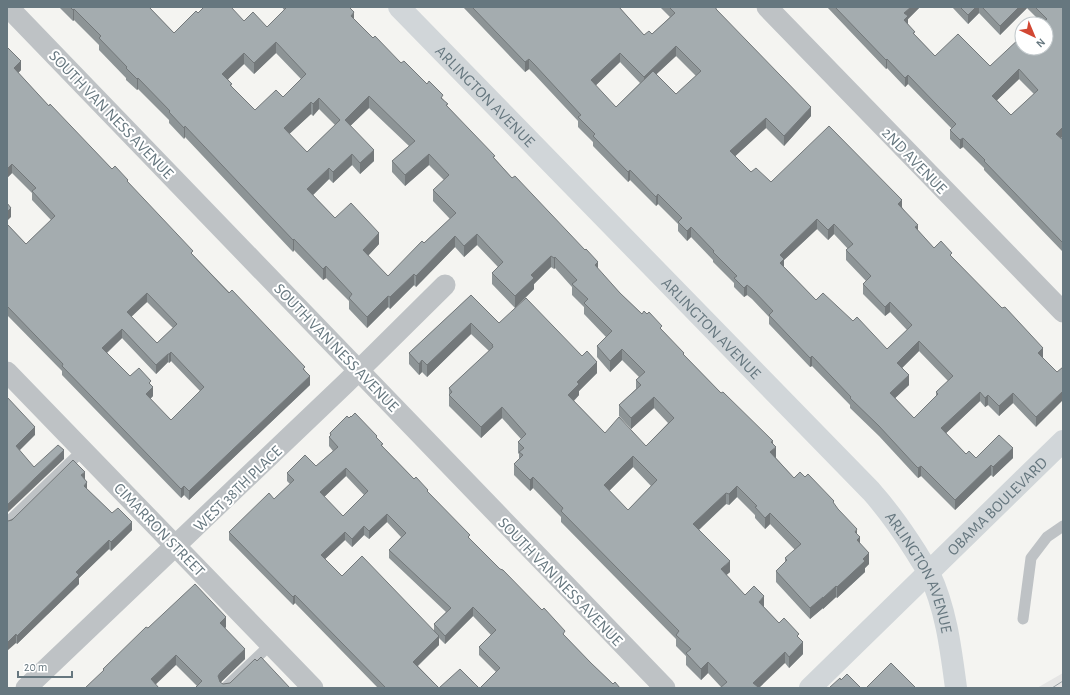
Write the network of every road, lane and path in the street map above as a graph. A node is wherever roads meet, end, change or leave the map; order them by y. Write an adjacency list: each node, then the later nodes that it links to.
1 (8, 7): 6 (street, SOUTH VAN NESS AVENUE)
2 (399, 7): 13 (main road, ARLINGTON AVENUE)
3 (767, 7): 5 (street, 2ND AVENUE)
4 (446, 285): 6 (street, WEST 38TH PLACE)
5 (1063, 312)
6 (359, 370): 12 (street, WEST 38TH PLACE); 19 (street, SOUTH VAN NESS AVENUE)
7 (7, 372): 9 (street, CIMARRON STREET)
8 (1063, 441): 13 (main road, OBAMA BOULEVARD)
9 (83, 450): 10 (lane); 12 (street, CIMARRON STREET)
10 (7, 522)
11 (1063, 526): 14 (lane)
12 (176, 546): 15 (street, CIMARRON STREET); 16 (street, WEST 38TH PLACE)
13 (928, 573): 20 (main road, OBAMA BOULEVARD); 21 (main road, ARLINGTON AVENUE)
14 (1023, 619)
15 (271, 644): 17 (lane); 18 (street, CIMARRON STREET)
16 (26, 688)
17 (225, 688)
18 (313, 688)
19 (665, 688)
20 (810, 688)
21 (956, 688)

